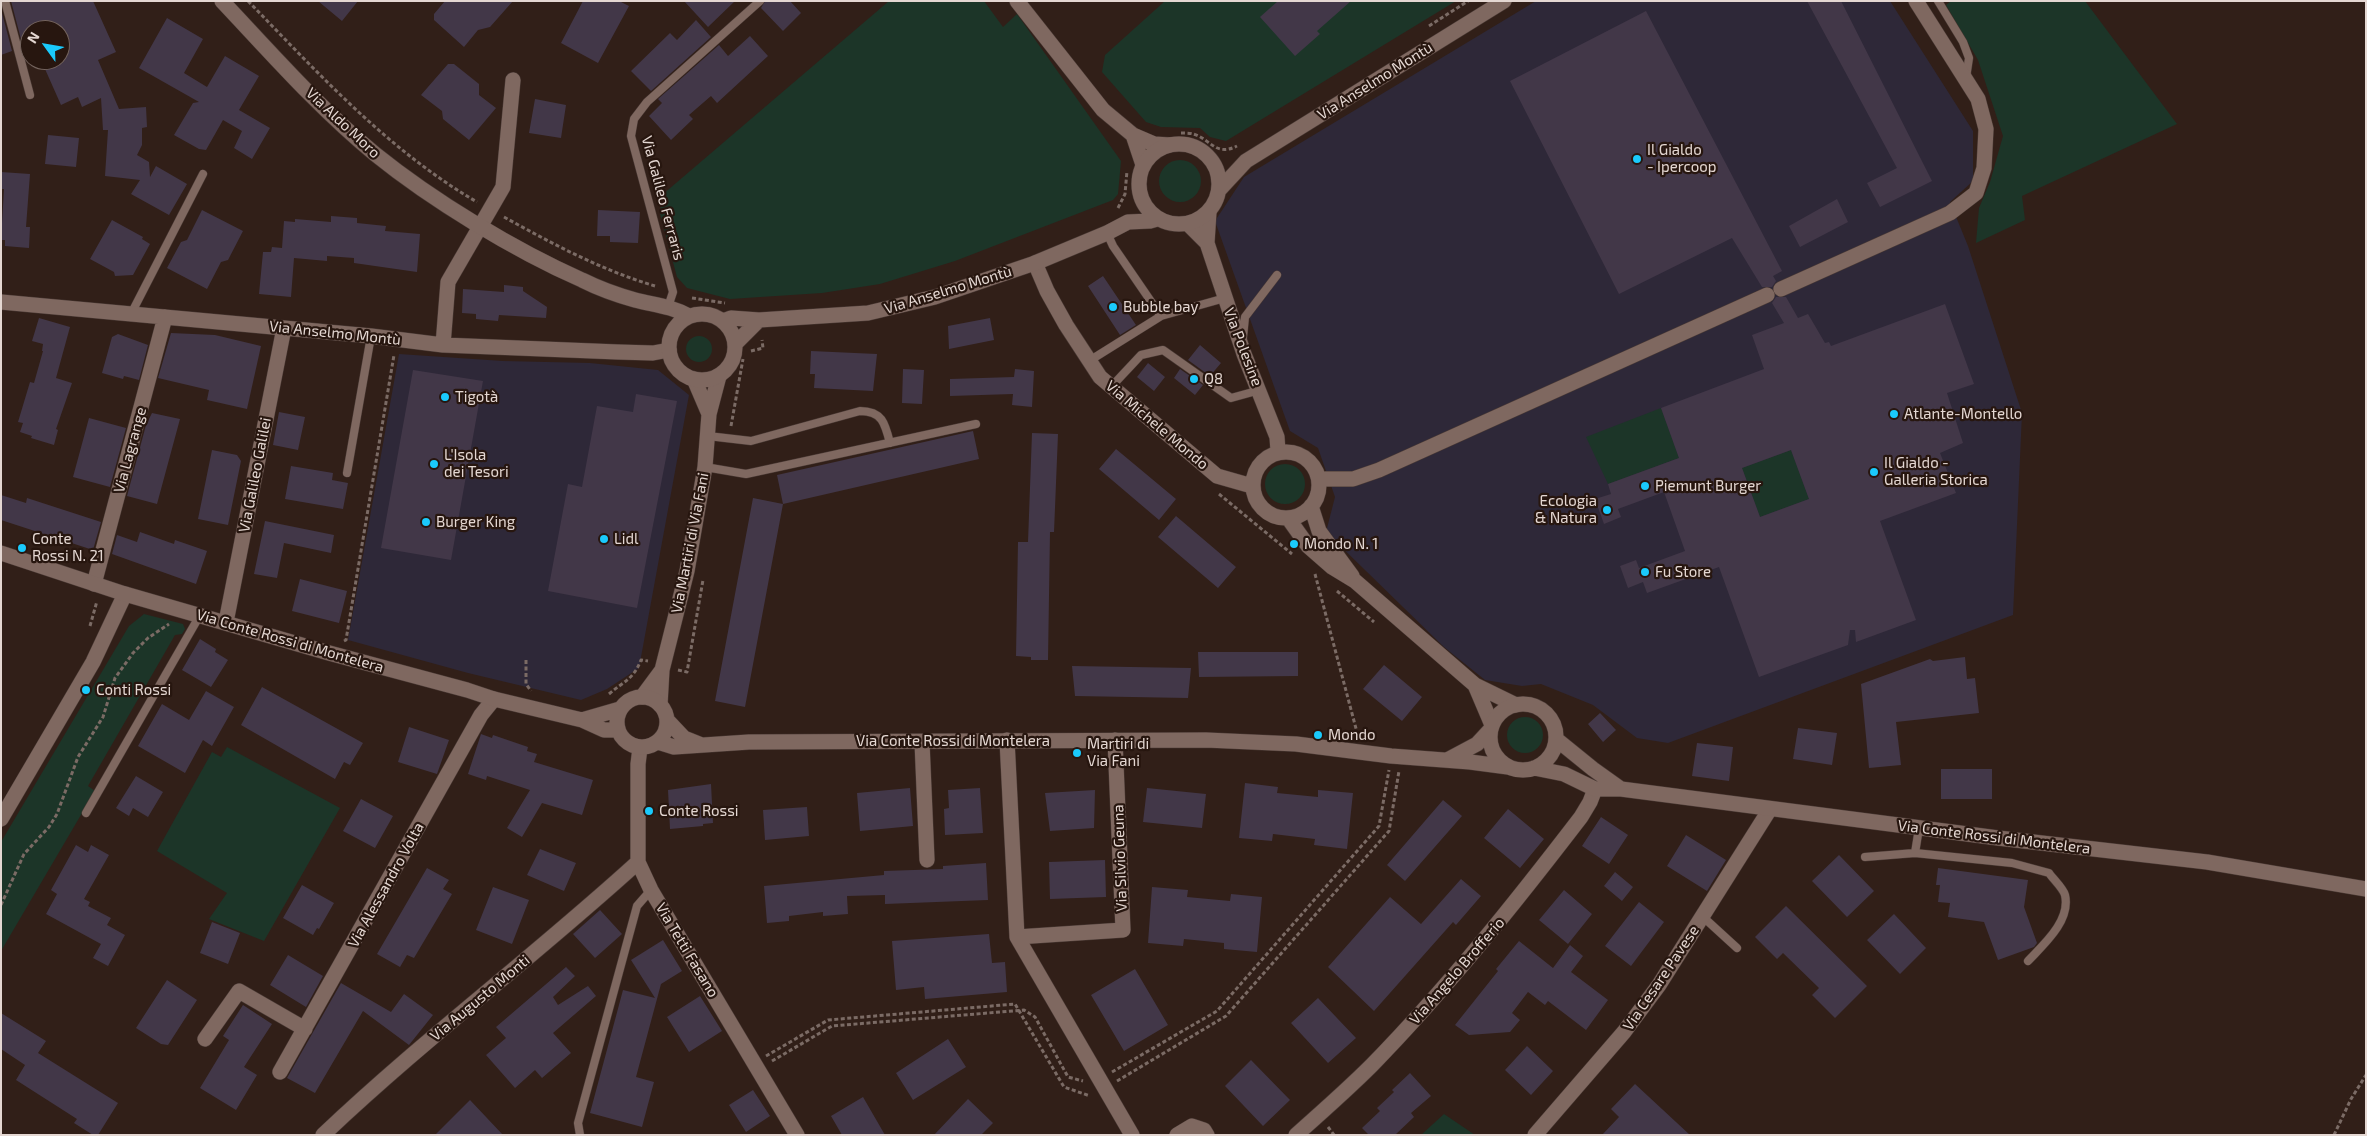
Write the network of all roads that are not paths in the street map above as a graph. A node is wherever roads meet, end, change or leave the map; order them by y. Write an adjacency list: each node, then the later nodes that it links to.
1 (5, 1): 10 (lane)
2 (222, 1): 23 (street, Via Aldo Moro)
3 (760, 1): 29 (lane, Via Galileo Ferraris)
4 (1017, 1): 11 (street)
5 (1916, 1): 8 (street)
6 (1938, 1): 8 (lane)
7 (1498, 3): 14 (street, Via Anselmo Montù)
8 (1965, 79): 56 (street)
9 (513, 80): 23 (street)
10 (30, 95)
11 (1133, 135): 12 (street); 15 (street)
12 (1173, 138): 13 (street); 15 (street)
13 (1211, 159): 14 (street, Via Anselmo Montù); 17 (street)
14 (1246, 161): 17 (street, Via Anselmo Montù)
15 (1143, 165): 18 (street)
16 (203, 174): 31 (lane)
17 (1220, 189): 19 (street)
18 (1140, 194): 20 (street); 21 (street)
19 (1209, 212): 22 (street); 25 (street, Via Polesine)
20 (1157, 219): 21 (street, Via Anselmo Montù); 22 (street)
21 (1128, 222): 24 (street, Via Anselmo Montù)
22 (1188, 224): 25 (street, Via Polesine)
23 (480, 225): 29 (street, Via Aldo Moro); 41 (street)
24 (1107, 233): 26 (street, Via Anselmo Montù); 33 (lane)
25 (1207, 243): 28 (street, Via Polesine)
26 (1035, 263): 35 (street, Via Anselmo Montù); 44 (street, Via Michele Mondo)
27 (1277, 275): 43 (lane)
28 (1225, 298): 33 (lane); 43 (street, Via Polesine)
29 (665, 301): 32 (street, Via Aldo Moro); 38 (street)
30 (1, 302): 31 (street, Via Anselmo Montù)
31 (131, 314): 34 (street, Via Anselmo Montù)
32 (689, 316): 36 (street); 38 (street)
33 (1161, 316): 44 (lane)
34 (165, 317): 37 (street, Via Anselmo Montù); 62 (street, Via Lagrange)
35 (758, 320): 36 (street, Via Anselmo Montù); 40 (street)
36 (723, 321): 40 (street)
37 (284, 328): 39 (street, Via Anselmo Montù); 65 (street, Via Galileo Galilei)
38 (674, 328): 42 (street)
39 (371, 336): 41 (street, Via Anselmo Montù); 55 (lane)
40 (735, 344): 45 (street)
41 (443, 345): 42 (street, Via Anselmo Montù)
42 (668, 350): 46 (street)
43 (1244, 354): 48 (street, Via Polesine)
44 (1089, 361): 47 (street, Via Michele Mondo)
45 (719, 376): 46 (street); 49 (street, Via Martiri di Via Fani)
46 (694, 379): 49 (street, Via Martiri di Via Fani)
47 (1111, 387): 48 (lane); 57 (street, Via Michele Mondo)
48 (1260, 390): 53 (street, Via Polesine)
49 (709, 414): 51 (street, Via Martiri di Via Fani)
50 (976, 424): 52 (lane)
51 (708, 436): 52 (lane); 54 (street, Via Martiri di Via Fani)
52 (890, 442): 54 (lane)
53 (1278, 452): 56 (street); 57 (street)
54 (705, 468): 66 (street, Via Martiri di Via Fani)
55 (347, 473)
56 (1319, 479): 58 (street)
57 (1252, 486): 59 (street)
58 (1311, 506): 59 (street); 61 (street)
59 (1288, 518): 61 (street)
60 (1, 553): 62 (street, Via Conte Rossi di Montelera)
61 (1355, 581): 67 (street)
62 (96, 590): 63 (street, Via Conte Rossi di Montelera)
63 (125, 594): 64 (street, Via Conte Rossi di Montelera); 91 (street)
64 (198, 619): 65 (street, Via Conte Rossi di Montelera); 90 (lane)
65 (226, 622): 69 (street, Via Conte Rossi di Montelera)
66 (658, 666): 68 (street, Via Martiri di Via Fani); 71 (street, Via Martiri di Via Fani)
67 (1475, 685): 70 (street); 75 (street)
68 (642, 697): 71 (street); 72 (street)
69 (494, 700): 73 (street, Via Conte Rossi di Montelera); 103 (street, Via Alessandro Volta)
70 (1516, 705): 75 (street); 77 (street)
71 (660, 706): 74 (street)
72 (620, 709): 73 (street, Via Conte Rossi di Montelera); 76 (street)
73 (582, 720): 76 (street, Via Conte Rossi di Montelera)
74 (667, 720): 80 (street); 82 (street)
75 (1491, 728): 84 (street); 85 (street)
76 (618, 730): 83 (street)
77 (1556, 739): 86 (street); 87 (street, Via Conte Rossi di Montelera)
78 (1006, 740): 79 (street, Via Conte Rossi di Montelera); 81 (street, Via Conte Rossi di Montelera); 100 (street)
79 (1115, 740): 84 (street, Via Conte Rossi di Montelera); 100 (street, Via Silvio Geuna)
80 (658, 742): 82 (street, Via Conte Rossi di Montelera); 83 (street)
81 (922, 742): 82 (street, Via Conte Rossi di Montelera); 95 (street)
82 (699, 744)
83 (640, 748): 96 (street, Via Tetti Fasano)
84 (1446, 760): 85 (street, Via Conte Rossi di Montelera)
85 (1508, 767): 86 (street)
86 (1534, 768): 88 (street, Via Conte Rossi di Montelera)
87 (1621, 788): 88 (street, Via Conte Rossi di Montelera); 89 (street, Via Conte Rossi di Montelera)
88 (1595, 789): 112 (street, Via Angelo Brofferio)
89 (1770, 808): 92 (street, Via Conte Rossi di Montelera); 99 (street, Via Cesare Pavese)
90 (86, 813)
91 (1, 819)
92 (1919, 828): 93 (lane); 97 (street, Via Conte Rossi di Montelera)
93 (1915, 853): 94 (lane); 102 (lane)
94 (1864, 857)
95 (927, 860)
96 (638, 862): 98 (street, Via Tetti Fasano); 106 (street, Via Augusto Monti)
97 (2366, 889)
98 (651, 890): 107 (lane); 108 (street, Via Tetti Fasano)
99 (1702, 916): 101 (lane); 113 (street, Via Cesare Pavese)
100 (1017, 936): 109 (street)
101 (1736, 948)
102 (2028, 961)
103 (305, 1029): 104 (street); 105 (street, Via Alessandro Volta)
104 (205, 1039)
105 (280, 1072)
106 (323, 1135)
107 (580, 1135)
108 (797, 1135)
109 (1132, 1135)
110 (1177, 1135): 111 (street)
111 (1207, 1135)
112 (1296, 1135)
113 (1535, 1135)

